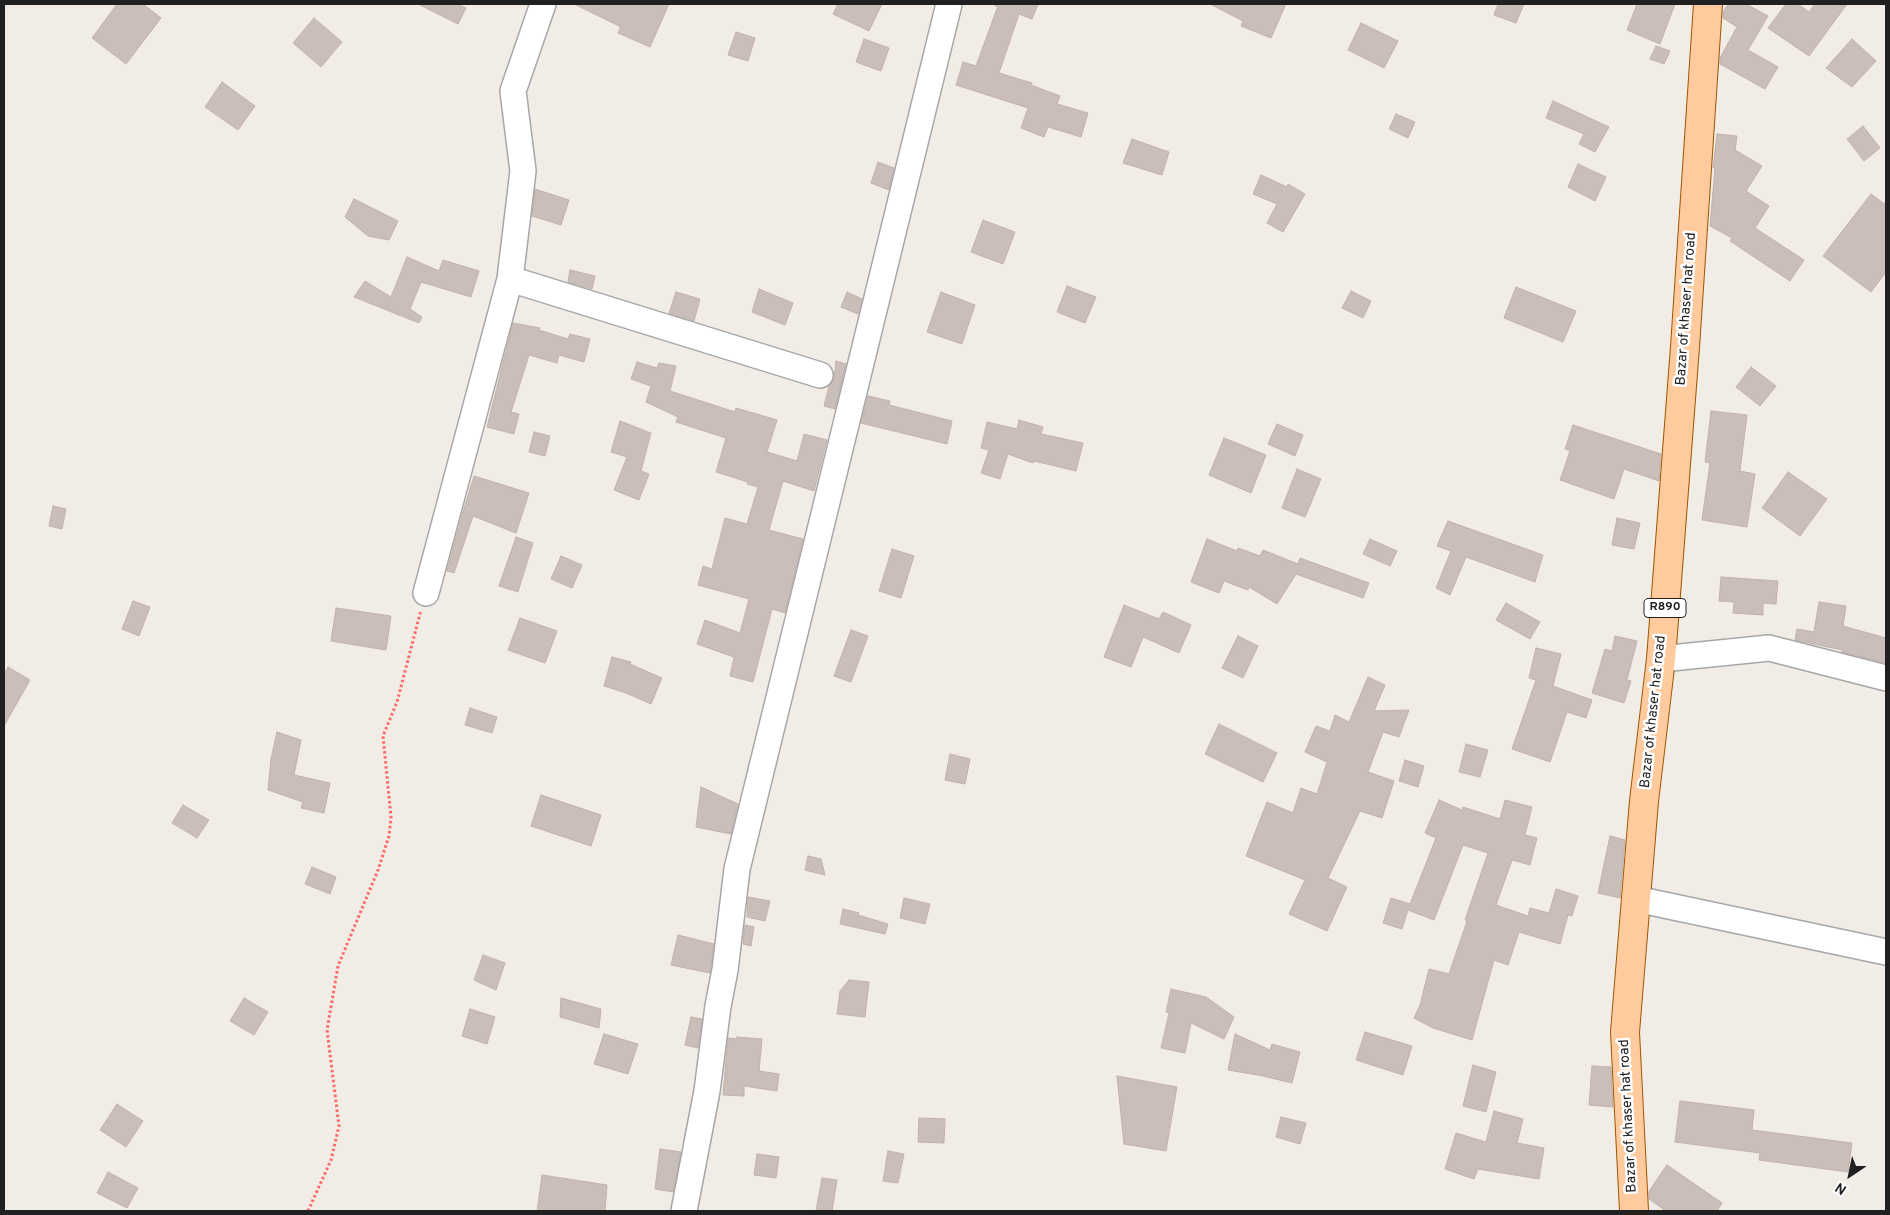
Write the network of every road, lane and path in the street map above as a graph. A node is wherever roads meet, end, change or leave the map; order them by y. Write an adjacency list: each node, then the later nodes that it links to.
1 (543, 4): 4 (street)
2 (949, 4): 12 (street)
3 (1708, 4): 7 (main road, Bazar of khaser hat road / R890)
4 (510, 280): 5 (street); 6 (street)
5 (820, 375)
6 (426, 593): 11 (path)
7 (1661, 659): 8 (street); 9 (main road, Bazar of khaser hat road / R890)
8 (1886, 678)
9 (1636, 899): 10 (street); 13 (main road, Bazar of khaser hat road / R890)
10 (1886, 952)
11 (308, 1211)
12 (684, 1211)
13 (1634, 1211)

